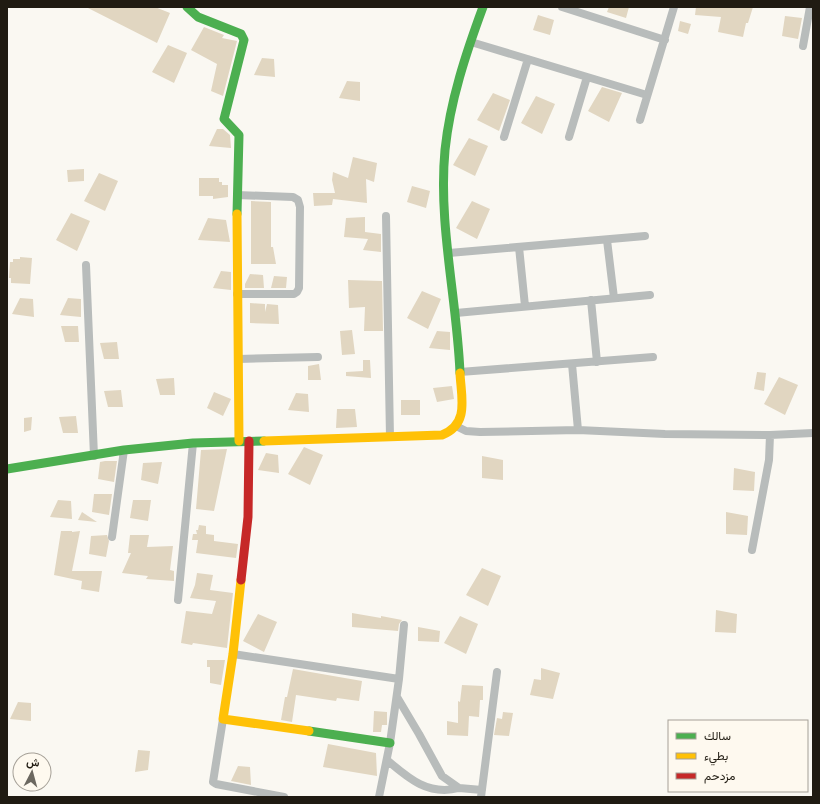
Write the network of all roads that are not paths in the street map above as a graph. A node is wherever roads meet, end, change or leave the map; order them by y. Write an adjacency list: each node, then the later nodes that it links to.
1 (483, 7): 7 (street)
2 (562, 7): 6 (street)
3 (674, 7): 6 (street)
4 (810, 7): 8 (street)
5 (189, 8): 15 (street)
6 (665, 40): 11 (street)
7 (471, 42): 9 (street); 20 (street)
8 (803, 46)
9 (528, 59): 10 (street); 13 (street)
10 (587, 77): 11 (street); 14 (street)
11 (647, 95): 12 (street)
12 (640, 120)
13 (504, 137)
14 (569, 137)
15 (237, 195): 22 (street); 22 (street)
16 (386, 216): 38 (street)
17 (645, 236): 18 (street)
18 (607, 240): 19 (street); 24 (street)
19 (520, 247): 20 (street); 26 (street)
20 (449, 253): 27 (street)
21 (86, 265): 43 (street)
22 (237, 294): 30 (street)
23 (650, 295): 24 (street)
24 (614, 298): 25 (street)
25 (591, 300): 26 (street); 31 (street)
26 (524, 306): 27 (street)
27 (456, 313): 33 (street)
28 (318, 357): 30 (street)
29 (653, 358): 31 (street)
30 (238, 359): 40 (street)
31 (597, 362): 32 (street)
32 (572, 364): 33 (street); 35 (street)
33 (460, 372): 34 (street)
34 (456, 426): 35 (street); 38 (street)
35 (578, 430): 37 (street)
36 (813, 432): 37 (street)
37 (770, 435): 46 (street)
38 (390, 436): 39 (street)
39 (249, 441): 40 (street); 49 (street)
40 (239, 442): 41 (street)
41 (193, 443): 42 (street); 47 (street)
42 (124, 450): 43 (street); 45 (street)
43 (94, 456): 44 (street)
44 (7, 469)
45 (112, 537)
46 (752, 550)
47 (178, 600)
48 (404, 625): 51 (street)
49 (233, 654): 51 (street); 53 (street)
50 (497, 672): 57 (street)
51 (399, 679): 52 (street)
52 (396, 697): 54 (street); 56 (street)
53 (223, 719): 54 (street); 58 (street)
54 (390, 743): 55 (street)
55 (388, 760): 56 (street); 59 (street)
56 (459, 788): 57 (street)
57 (481, 793)
58 (284, 797)
59 (379, 797)

